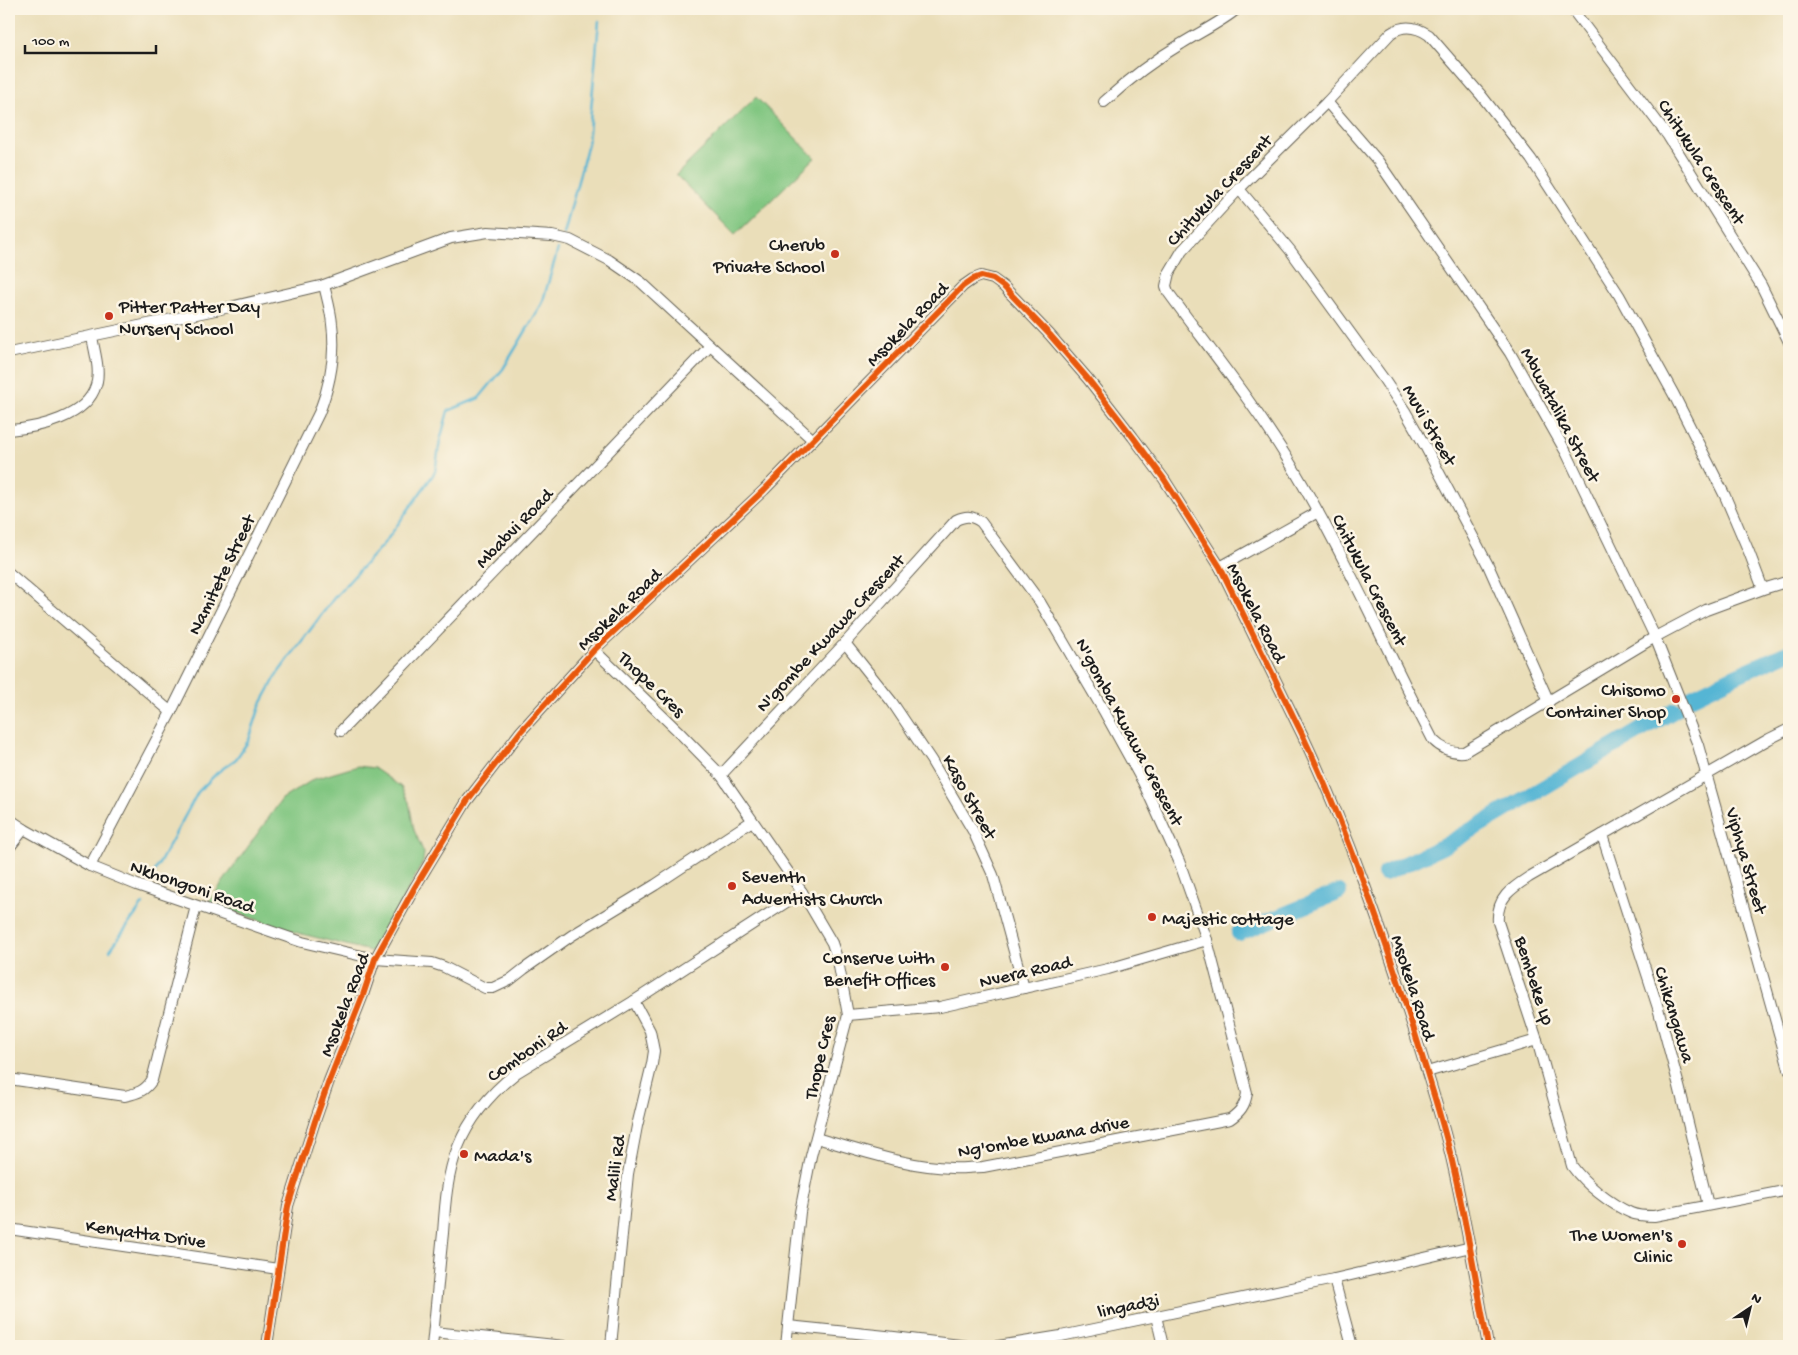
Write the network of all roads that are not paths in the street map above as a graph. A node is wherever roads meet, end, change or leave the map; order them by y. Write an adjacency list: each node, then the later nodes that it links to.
1 (1237, 9): 3 (street)
2 (1572, 9): 8 (street, Chitukula Crescent)
3 (1104, 102)
4 (1327, 102): 5 (street, Chitukula Crescent); 18 (street, Chitukula Crescent); 19 (street, Mbwatalika Street)
5 (1240, 189): 13 (street, Chitukula Crescent); 22 (street, Muvi Street)
6 (324, 285): 7 (street); 9 (street); 23 (street, Namitete Street)
7 (92, 336): 10 (street); 11 (street)
8 (1789, 342)
9 (710, 346): 12 (street); 25 (street, Mbabvi Road)
10 (9, 353)
11 (9, 430)
12 (813, 440): 15 (street, Msokela Road); 21 (street, Msokela Road)
13 (1318, 512): 15 (street); 22 (street, Chitukula Crescent)
14 (965, 516): 20 (street, N'gombe Kwawa Crescent); 36 (street, N'gomba Kwawa Crescent)
15 (1220, 567): 43 (street, Msokela Road)
16 (9, 573): 23 (street)
17 (1789, 581): 18 (street, Chitukula Crescent)
18 (1763, 589): 19 (street, Chitukula Crescent)
19 (1655, 637): 22 (street, Chitukula Crescent); 27 (street, Mbwatalika Street)
20 (845, 643): 26 (street, N'gombe Kwawa Crescent); 38 (street, Kaso Street)
21 (594, 650): 26 (street, Thope Cres); 37 (street, Msokela Road)
22 (1549, 702)
23 (171, 712): 33 (street, Namitete Street)
24 (1789, 729): 27 (street, Bembeke Lp)
25 (341, 731)
26 (721, 775): 29 (street, Thope Cres)
27 (1706, 776): 31 (street, Bembeke Lp); 42 (street, Viphya Street)
28 (9, 819): 30 (street, Nkhongoni Road)
29 (752, 821): 34 (street, Thope Cres); 37 (street, Nkhongoni Road)
30 (24, 829): 32 (street); 33 (street, Nkhongoni Road)
31 (1602, 835): 41 (street, Bembeke Lp); 48 (street, Chikangawa)
32 (9, 848)
33 (90, 866): 35 (street, Nkhongoni Road)
34 (802, 892): 39 (street, Comboni Rd); 40 (street, Thope Cres)
35 (196, 906): 37 (street, Nkhongoni Road); 44 (street)
36 (1207, 940): 38 (street, Nvera Road); 45 (street, N'gomba Kwawa Crescent)
37 (375, 959): 51 (street, Msokela Road)
38 (1024, 988): 40 (street, Nvera Road)
39 (634, 1001): 55 (street, Comboni Rd); 59 (street, Malili Rd)
40 (848, 1015): 46 (street, Thope Cres)
41 (1537, 1040): 43 (street); 48 (street, Bembeke Lp)
42 (1789, 1069)
43 (1427, 1072): 50 (street, Msokela Road)
44 (9, 1079)
45 (1243, 1106): 46 (street, Ng'ombe kwana drive)
46 (816, 1138): 54 (street, Thope Cres)
47 (1789, 1190): 48 (street, Bembeke Lp)
48 (1708, 1205)
49 (9, 1229): 51 (street, Kenyatta Drive)
50 (1471, 1247): 52 (street, lingadzi); 64 (street, Msokela Road)
51 (278, 1269): 56 (street, Msokela Road)
52 (1334, 1279): 53 (street, lingadzi); 63 (street)
53 (1156, 1316): 61 (street, lingadzi); 62 (street)
54 (788, 1326): 60 (street, Thope Cres); 61 (street, lingadzi)
55 (434, 1332): 57 (street, Comboni Rd); 58 (street)
56 (267, 1346)
57 (432, 1346)
58 (564, 1346)
59 (611, 1346)
60 (786, 1346)
61 (968, 1346)
62 (1163, 1346)
63 (1352, 1346)
64 (1488, 1346)

